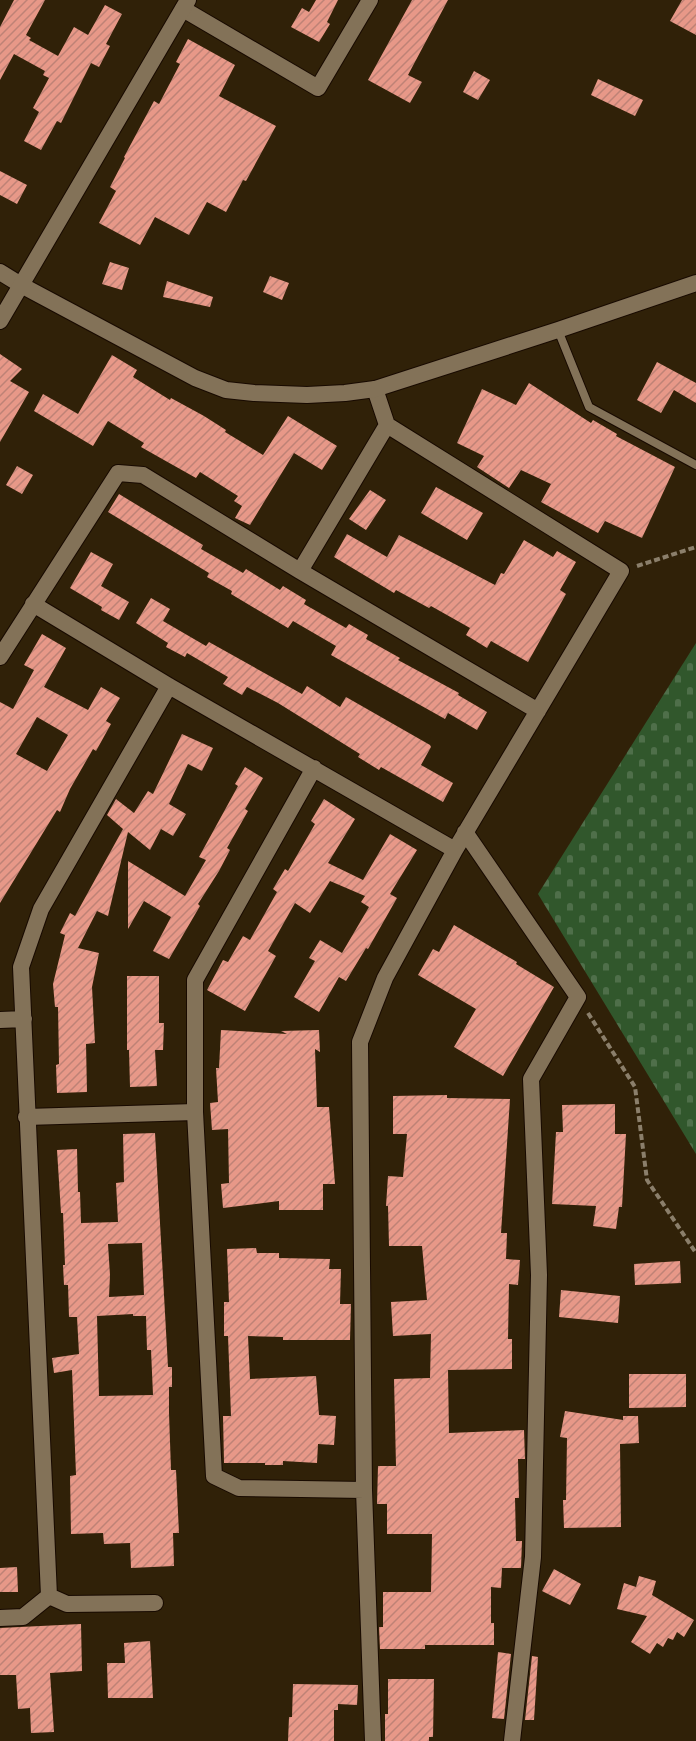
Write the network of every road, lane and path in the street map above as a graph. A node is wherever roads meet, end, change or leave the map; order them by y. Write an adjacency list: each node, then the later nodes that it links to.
1 (370, 0): 2 (street)
2 (185, 5): 5 (street)
3 (0, 272): 5 (street)
4 (696, 283): 7 (street)
5 (21, 285): 6 (street); 8 (street)
6 (0, 321)
7 (558, 330): 8 (street); 10 (lane)
8 (375, 388): 9 (street)
9 (387, 425): 12 (street); 13 (street)
10 (696, 465)
11 (696, 547): 13 (path)
12 (300, 571): 14 (street); 17 (street)
13 (621, 571): 17 (street)
14 (33, 604): 15 (street); 16 (street)
15 (0, 657)
16 (170, 686): 18 (street); 22 (street)
17 (538, 711): 19 (street)
18 (314, 768): 20 (street); 24 (street)
19 (465, 832): 20 (street); 21 (street)
20 (455, 850): 27 (street)
21 (578, 997): 26 (path); 32 (street)
22 (24, 1019): 23 (street); 25 (street)
23 (0, 1020)
24 (195, 1112): 25 (street); 27 (street)
25 (26, 1117): 28 (street)
26 (696, 1253)
27 (364, 1490): 31 (street)
28 (49, 1596): 29 (street); 30 (street)
29 (155, 1603)
30 (0, 1618)
31 (373, 1741)
32 (512, 1741)

